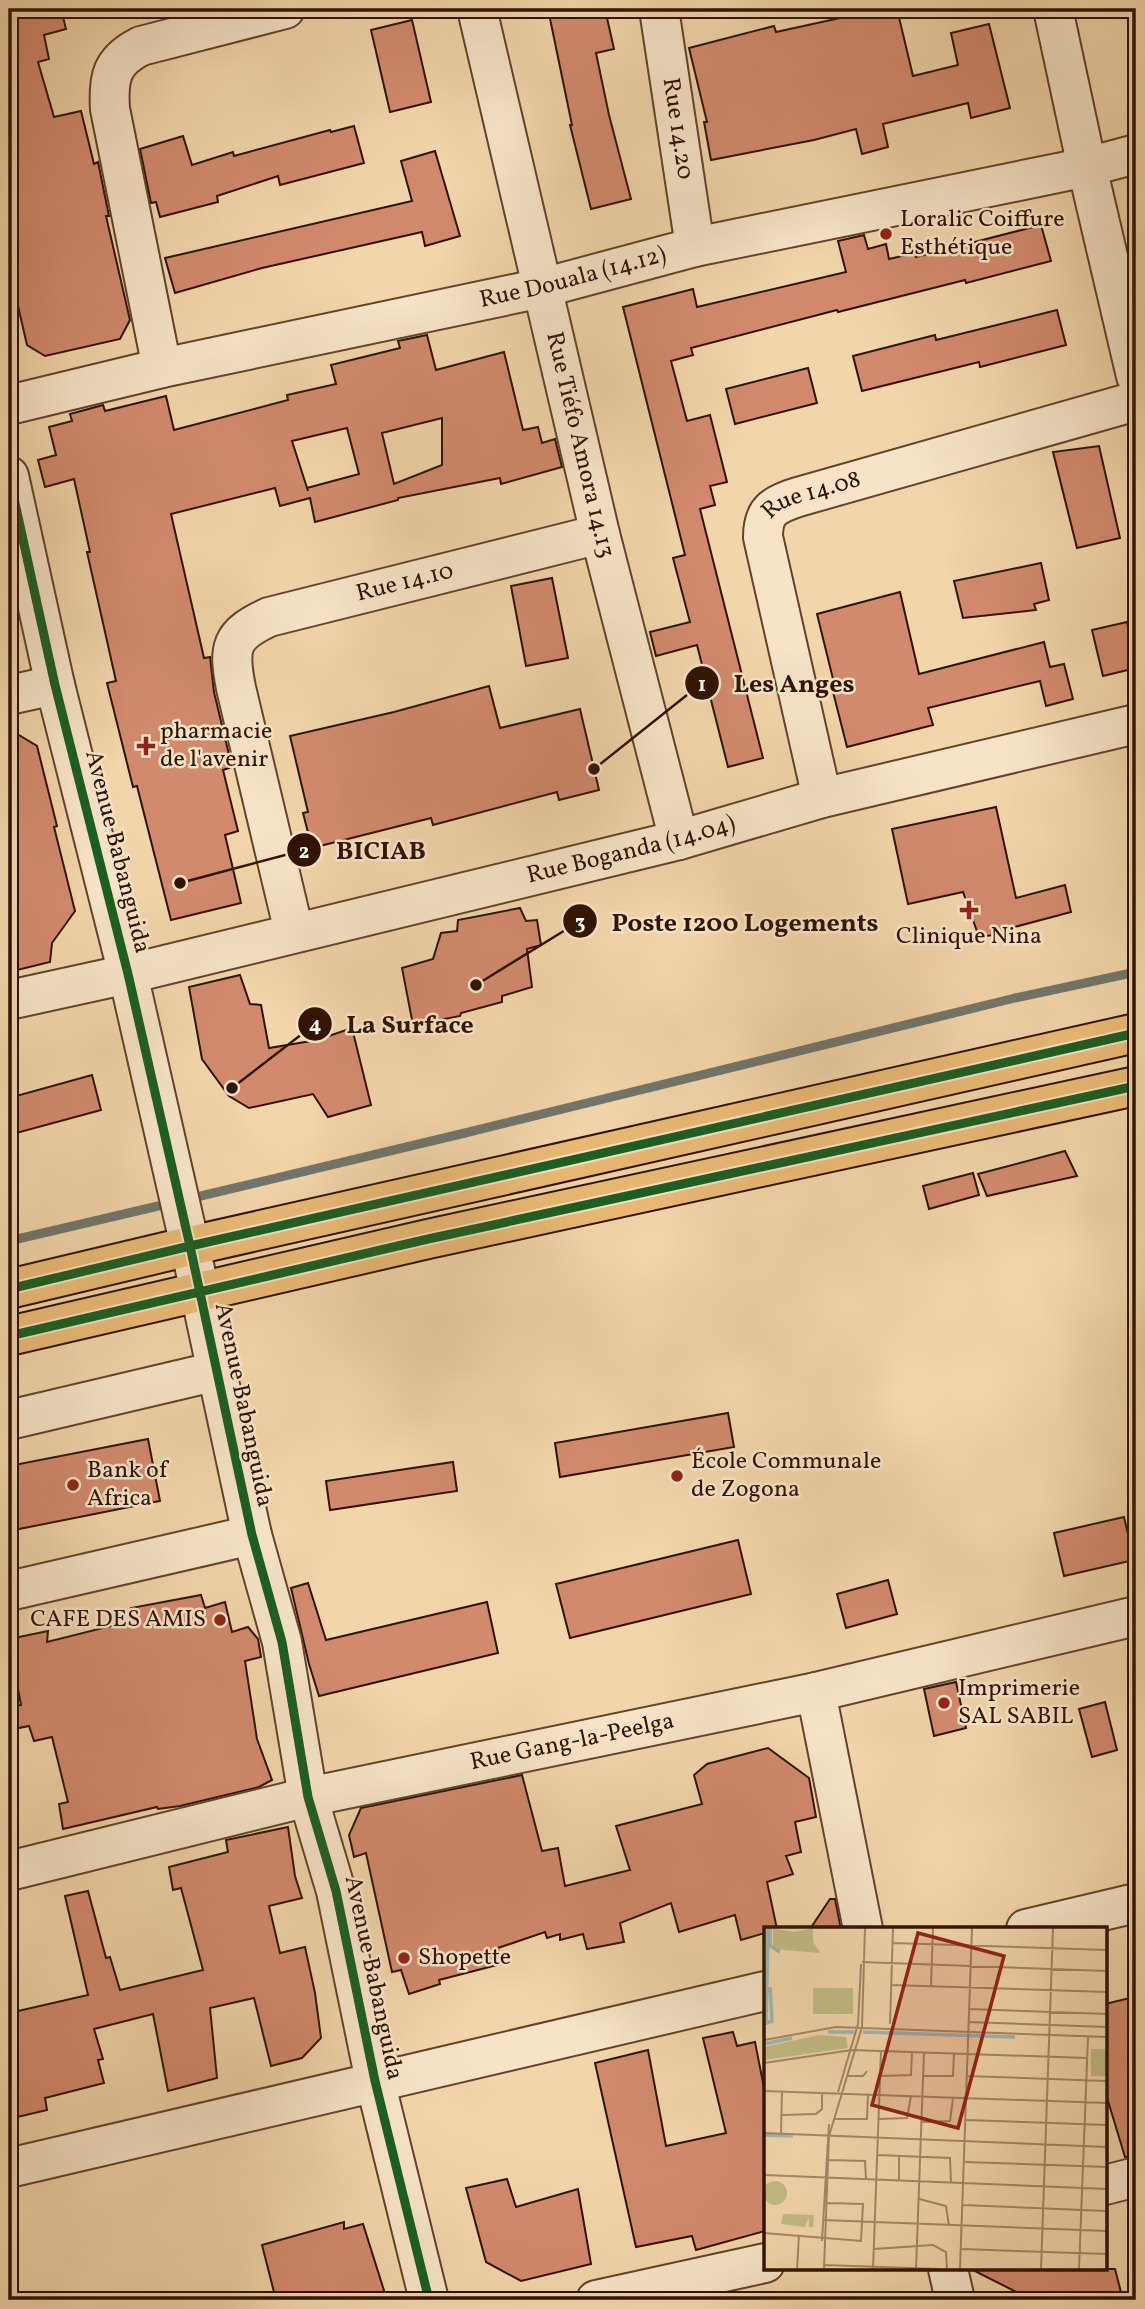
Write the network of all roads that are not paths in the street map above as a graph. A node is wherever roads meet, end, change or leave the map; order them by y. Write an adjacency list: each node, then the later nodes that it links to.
1 (285, 9): 9 (street)
2 (477, 9): 8 (street, Rue Tiéfo Amora 14.13)
3 (659, 9): 7 (street, Rue 14.20)
4 (1053, 9): 6 (street)
5 (1136, 154): 6 (street, Rue Douala (14.12))
6 (1087, 167): 7 (street, Rue Douala (14.12)); 10 (street)
7 (695, 247): 8 (street, Rue Douala (14.12))
8 (542, 288): 9 (street, Rue Douala (14.12)); 14 (street, Rue Tiéfo Amora 14.13)
9 (162, 368): 12 (street, Rue Douala (14.12))
10 (1136, 376)
11 (1136, 401): 18 (street, Rue 14.08)
12 (9, 405)
13 (9, 476): 15 (street, Avenue Babanguida)
14 (600, 534): 19 (street, Rue Tiéfo Amora 14.13); 20 (street, Rue 14.10)
15 (55, 685): 16 (street); 21 (street, Avenue Babanguida)
16 (9, 695)
17 (1136, 723): 18 (street, Rue Boganda (14.04))
18 (822, 797): 19 (street, Rue Boganda (14.04))
19 (679, 840): 20 (street, Rue Boganda (14.04))
20 (294, 932): 21 (street, Rue Boganda (14.04))
21 (128, 974): 22 (street, Rue Boganda (14.04)); 25 (street, Avenue Babanguida)
22 (9, 1000)
23 (1136, 1033): 25 (main road)
24 (1136, 1086): 27 (main road)
25 (190, 1246): 26 (main road); 27 (street, Avenue Babanguida)
26 (9, 1289)
27 (199, 1293): 28 (main road); 29 (street, Avenue Babanguida)
28 (9, 1336)
29 (217, 1371): 30 (street); 31 (street, Avenue Babanguida)
30 (9, 1420)
31 (252, 1535): 32 (street); 35 (street, Avenue Babanguida)
32 (9, 1591)
33 (1136, 1616): 34 (street, Rue Gang-la-Peelga)
34 (816, 1692): 35 (street, Rue Gang-la-Peelga); 38 (street)
35 (308, 1797): 36 (street, Rue Gang-la-Peelga); 41 (street, Avenue Babanguida)
36 (9, 1871)
37 (1136, 1903): 39 (street)
38 (863, 1927)
39 (1034, 1927)
40 (764, 1991): 41 (street)
41 (375, 2081): 42 (street); 47 (street, Avenue Babanguida)
42 (9, 2168)
43 (1136, 2177): 44 (street)
44 (1106, 2185)
45 (764, 2263): 48 (street)
46 (948, 2270): 49 (street)
47 (429, 2300)
48 (596, 2300)
49 (955, 2300)

